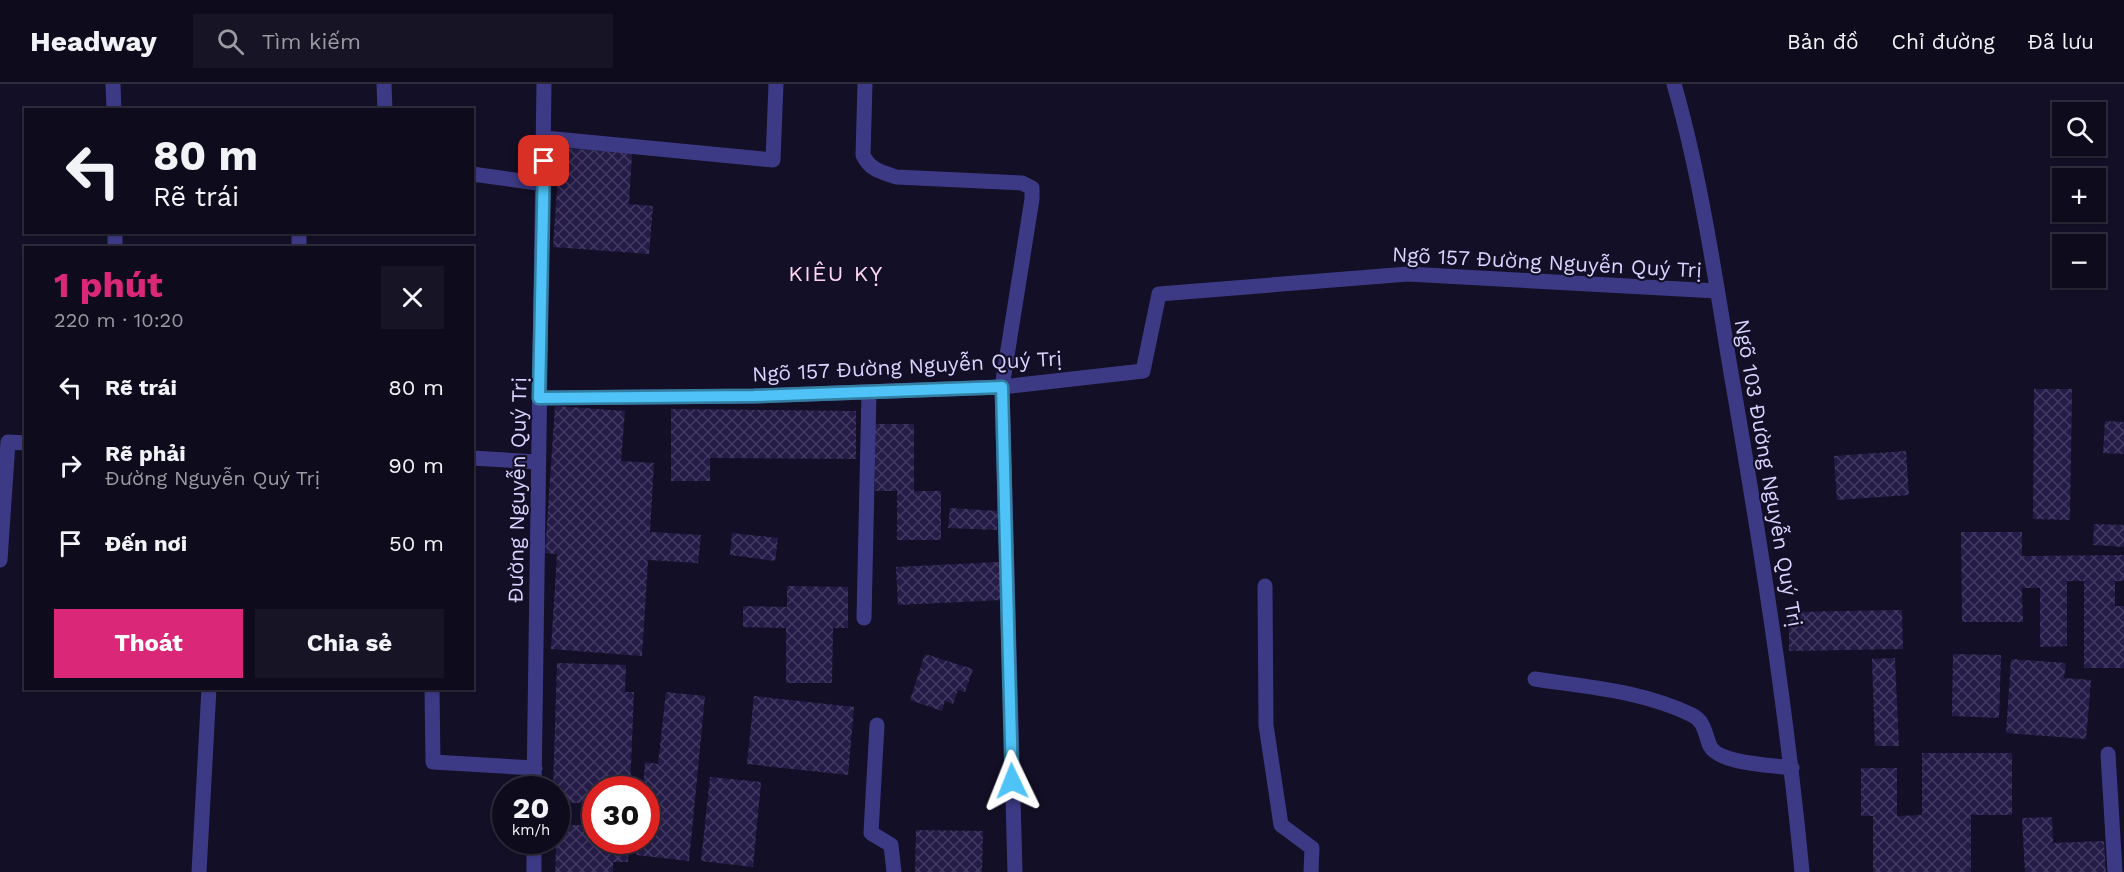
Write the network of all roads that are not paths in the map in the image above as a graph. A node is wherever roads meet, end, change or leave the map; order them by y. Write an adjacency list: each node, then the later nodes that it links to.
1 (113, 84): 7 (street)
2 (384, 84): 8 (street)
3 (544, 84): 9 (street, Đường Nguyễn Quý Trị)
4 (776, 84): 9 (street)
5 (865, 84): 13 (street)
6 (1674, 84): 12 (street, Ngõ 103 Đường Nguyễn Quý Trị)
7 (114, 108)
8 (385, 108)
9 (545, 138): 11 (street, Đường Nguyễn Quý Trị)
10 (474, 174): 11 (street)
11 (544, 184): 15 (street, Đường Nguyễn Quý Trị)
12 (1717, 291): 13 (street, Ngõ 157 Đường Nguyễn Quý Trị); 28 (street, Ngõ 103 Đường Nguyễn Quý Trị)
13 (1002, 387): 14 (street, Ngõ 157 Đường Nguyễn Quý Trị); 34 (street)
14 (869, 392): 15 (street, Ngõ 157 Đường Nguyễn Quý Trị); 21 (street)
15 (539, 398): 18 (street, Đường Nguyễn Quý Trị)
16 (24, 443): 19 (street)
17 (474, 458): 18 (street)
18 (538, 462): 27 (street, Đường Nguyễn Quý Trị)
19 (0, 560)
20 (1265, 586): 35 (street)
21 (864, 618)
22 (1535, 679): 28 (street)
23 (209, 690): 31 (street)
24 (432, 690): 27 (street)
25 (877, 724): 33 (street)
26 (2108, 754): 37 (street)
27 (535, 768): 29 (street, Đường Nguyễn Quý Trị)
28 (1792, 768): 36 (street, Ngõ 103 Đường Nguyễn Quý Trị)
29 (535, 776)
30 (534, 854): 32 (street)
31 (200, 872)
32 (534, 872)
33 (894, 872)
34 (1015, 872)
35 (1311, 872)
36 (1802, 872)
37 (2115, 872)

